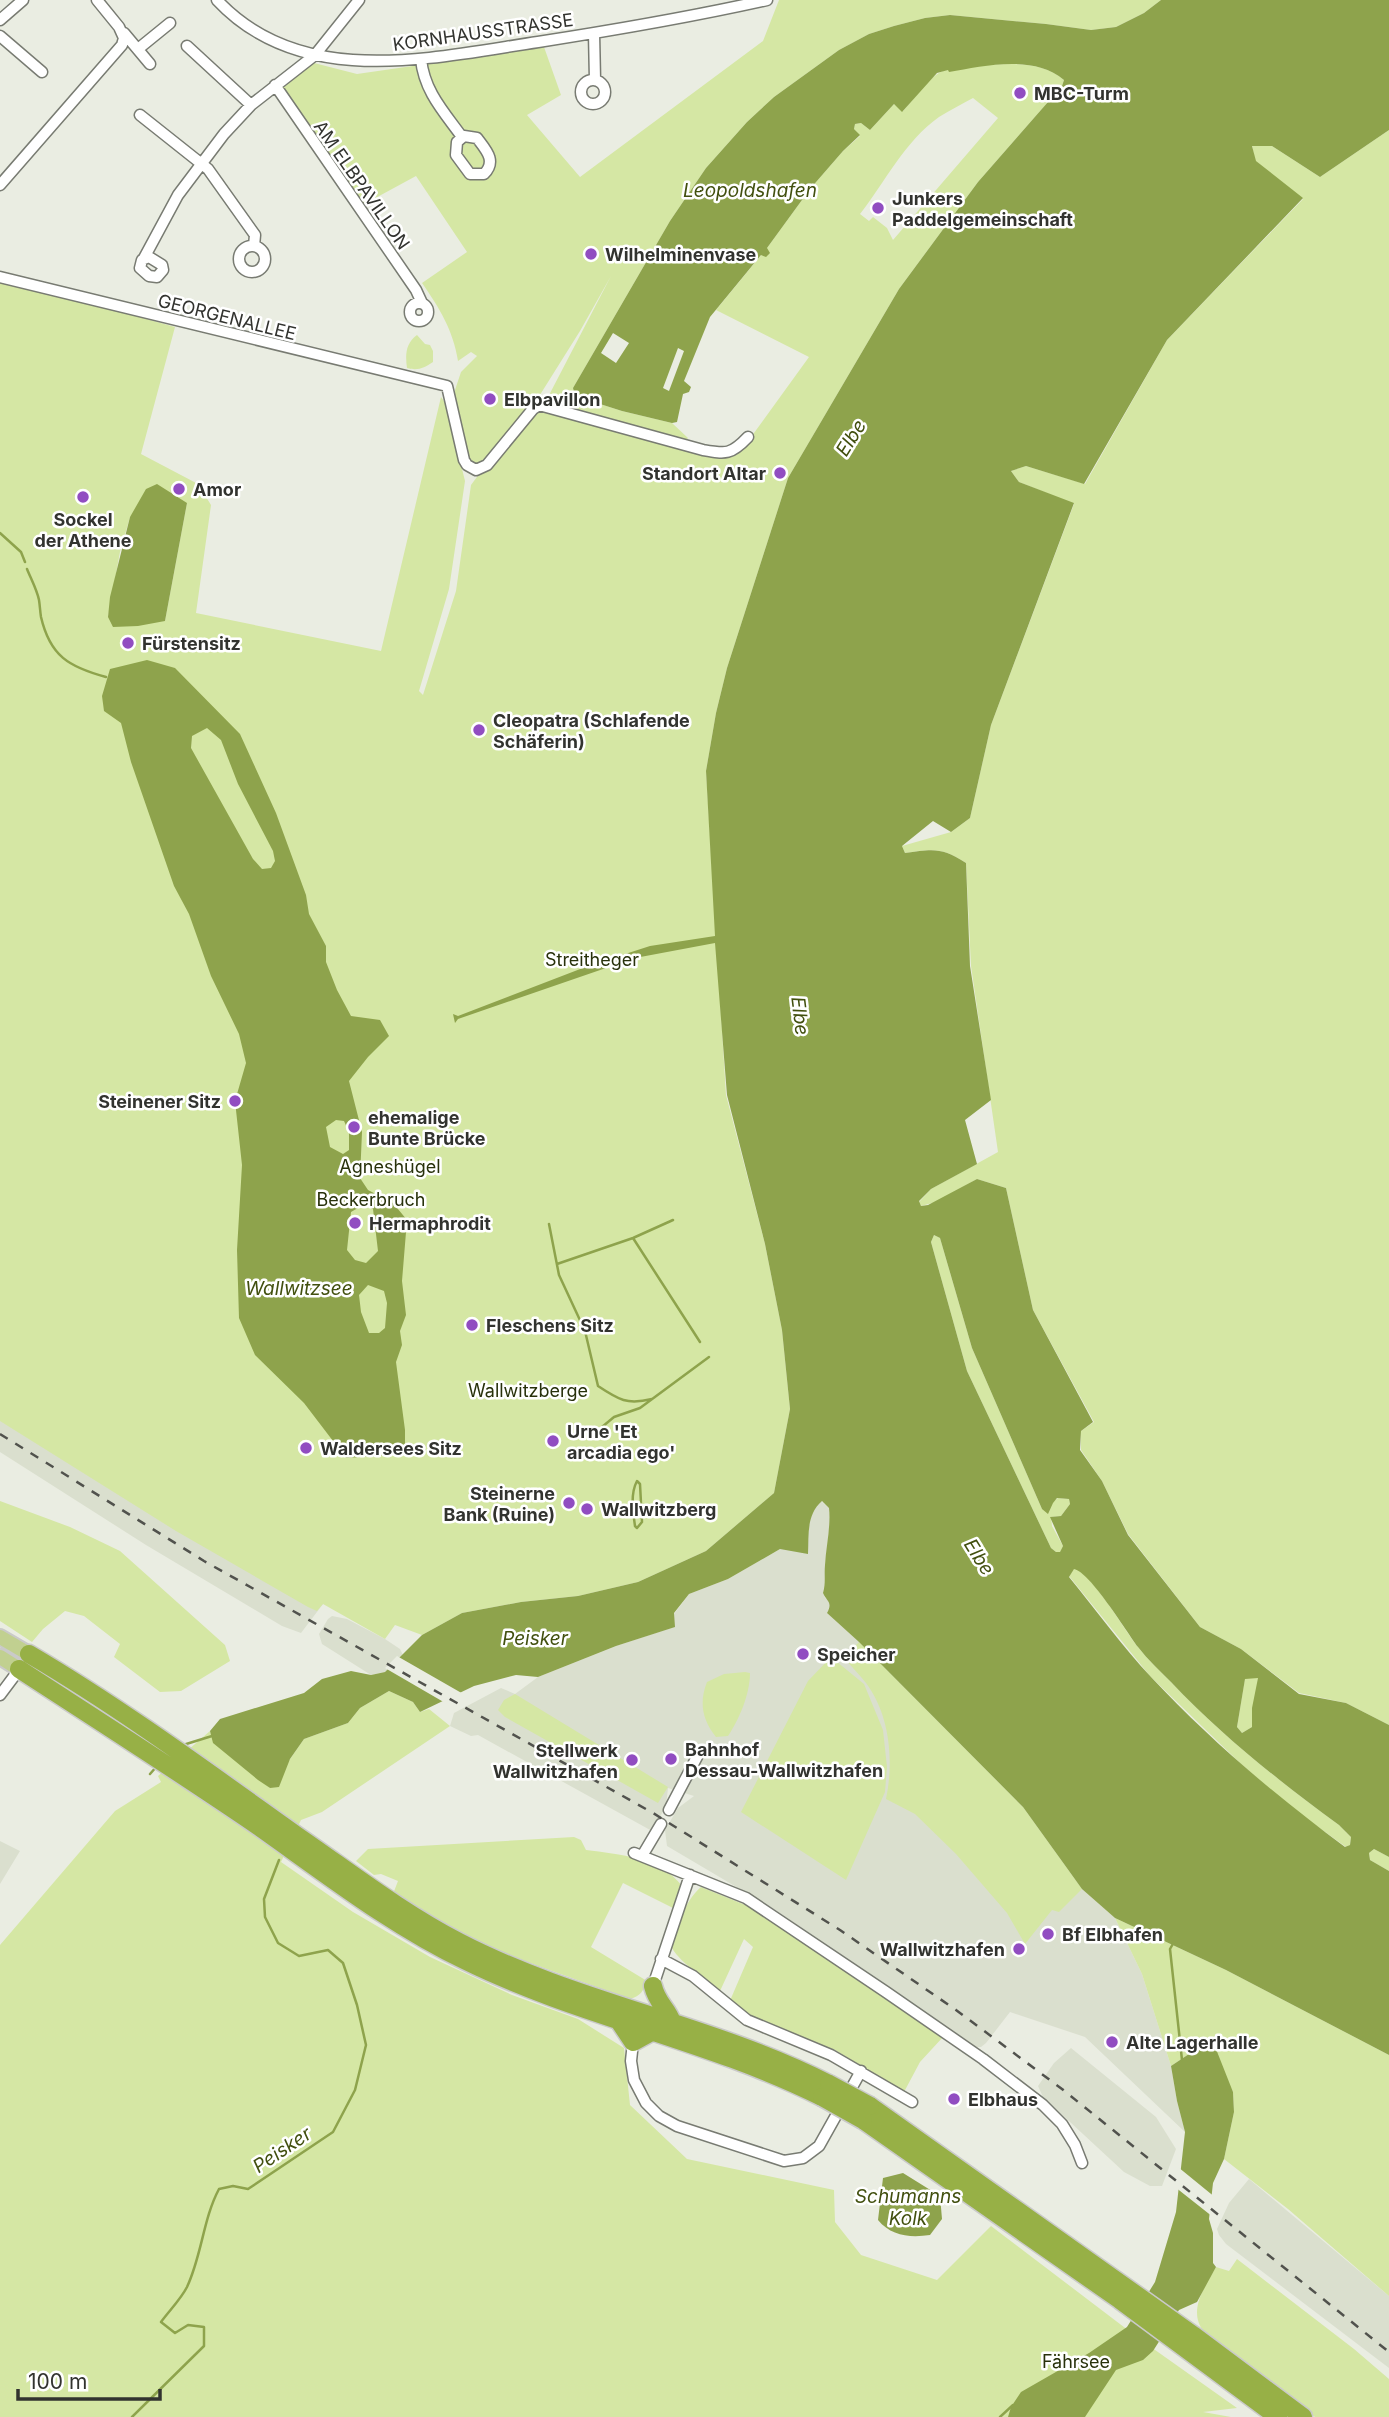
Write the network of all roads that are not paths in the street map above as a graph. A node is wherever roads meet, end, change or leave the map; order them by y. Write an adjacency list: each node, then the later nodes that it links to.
1 (23, 0): 6 (street)
2 (97, 0): 8 (street)
3 (217, 0): 13 (street, KORNHAUSSTRASSE)
4 (359, 0): 13 (street)
5 (767, 0): 9 (street, KORNHAUSSTRASSE)
6 (0, 20)
7 (170, 23): 12 (street)
8 (119, 27): 12 (street); 23 (street)
9 (594, 33): 14 (street, KORNHAUSSTRASSE); 17 (street)
10 (0, 36): 16 (street)
11 (187, 46): 19 (street)
12 (138, 49): 15 (street)
13 (314, 55): 14 (street, KORNHAUSSTRASSE); 18 (street)
14 (421, 59): 21 (street)
15 (150, 64)
16 (42, 72)
17 (595, 80)
18 (275, 85): 19 (street); 27 (street, AM ELBPAVILLON)
19 (251, 105): 22 (street)
20 (140, 115): 22 (street)
21 (462, 137)
22 (200, 163): 24 (street); 25 (street)
23 (0, 185)
24 (254, 246)
25 (144, 258)
26 (0, 277): 28 (street, GEORGENALLEE)
27 (422, 303)
28 (748, 437)
29 (0, 1637): 31 (main road)
30 (0, 1657): 31 (main road)
31 (24, 1662): 32 (street); 36 (highway)
32 (0, 1695)
33 (698, 1755): 34 (street)
34 (669, 1810)
35 (661, 1824): 37 (street)
36 (292, 1841): 40 (highway); 41 (highway)
37 (690, 1875): 38 (street); 48 (street)
38 (661, 1959): 39 (street); 45 (street)
39 (653, 1986): 40 (highway); 42 (highway)
40 (637, 2010): 42 (highway)
41 (617, 2018): 43 (highway); 44 (highway)
42 (672, 2022): 46 (highway)
43 (653, 2031): 44 (highway); 46 (highway)
44 (633, 2042): 45 (street)
45 (861, 2071): 47 (street)
46 (826, 2090): 49 (highway, bridge)
47 (912, 2102)
48 (1082, 2163)
49 (1189, 2341): 50 (highway); 51 (highway)
50 (1278, 2417)
51 (1303, 2417)

